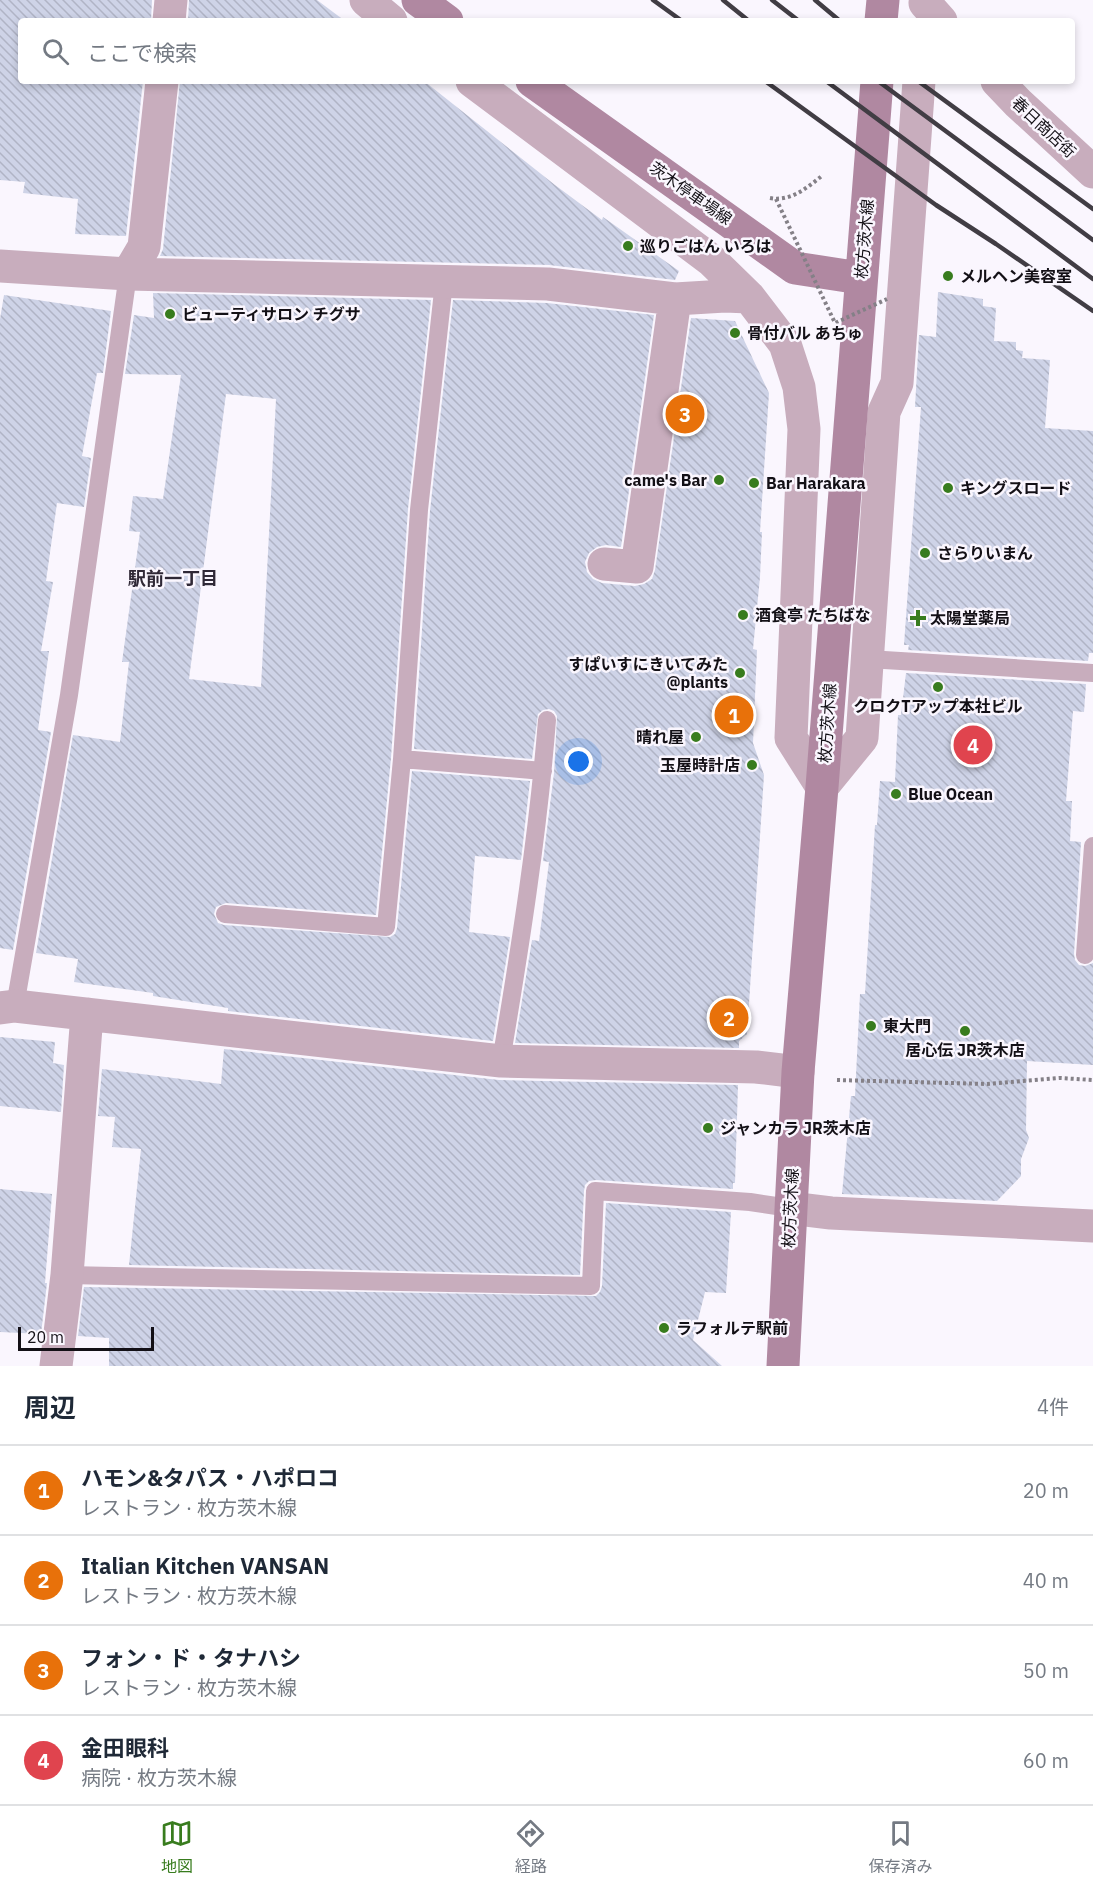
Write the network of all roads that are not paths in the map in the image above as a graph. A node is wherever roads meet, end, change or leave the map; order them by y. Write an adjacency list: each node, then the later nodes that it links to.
1 (171, 0): 5 (street)
2 (366, 0): 6 (street)
3 (418, 0): 7 (main road)
4 (883, 0): 8 (main road)
5 (169, 18)
6 (387, 18)
7 (443, 18)
8 (881, 18)
9 (162, 84): 17 (street)
10 (475, 84): 20 (street)
11 (536, 84): 18 (main road, 茨木停車場線)
12 (877, 84): 18 (main road, 枚方茨木線)
13 (919, 84): 23 (street)
14 (1000, 84): 15 (street, 春日商店街)
15 (1093, 172)
16 (0, 266): 17 (street)
17 (128, 274): 19 (street); 32 (lane)
18 (860, 278): 28 (main road, 枚方茨木線)
19 (444, 282): 21 (street); 26 (lane)
20 (749, 297): 21 (street); 28 (street)
21 (675, 299): 22 (street)
22 (604, 564)
23 (868, 659): 24 (lane); 28 (street)
24 (1093, 673)
25 (547, 720): 27 (lane)
26 (402, 759): 27 (lane); 30 (lane)
27 (543, 771): 34 (lane)
28 (822, 787): 35 (main road, 枚方茨木線)
29 (1093, 846): 31 (lane)
30 (225, 914)
31 (1085, 955)
32 (7, 1007): 33 (street)
33 (87, 1014): 34 (street); 38 (street)
34 (501, 1061): 35 (street)
35 (798, 1072): 36 (main road, 枚方茨木線)
36 (790, 1209): 37 (street); 38 (lane); 40 (main road, 枚方茨木線)
37 (1093, 1226)
38 (67, 1275): 39 (street)
39 (56, 1366)
40 (783, 1366)

